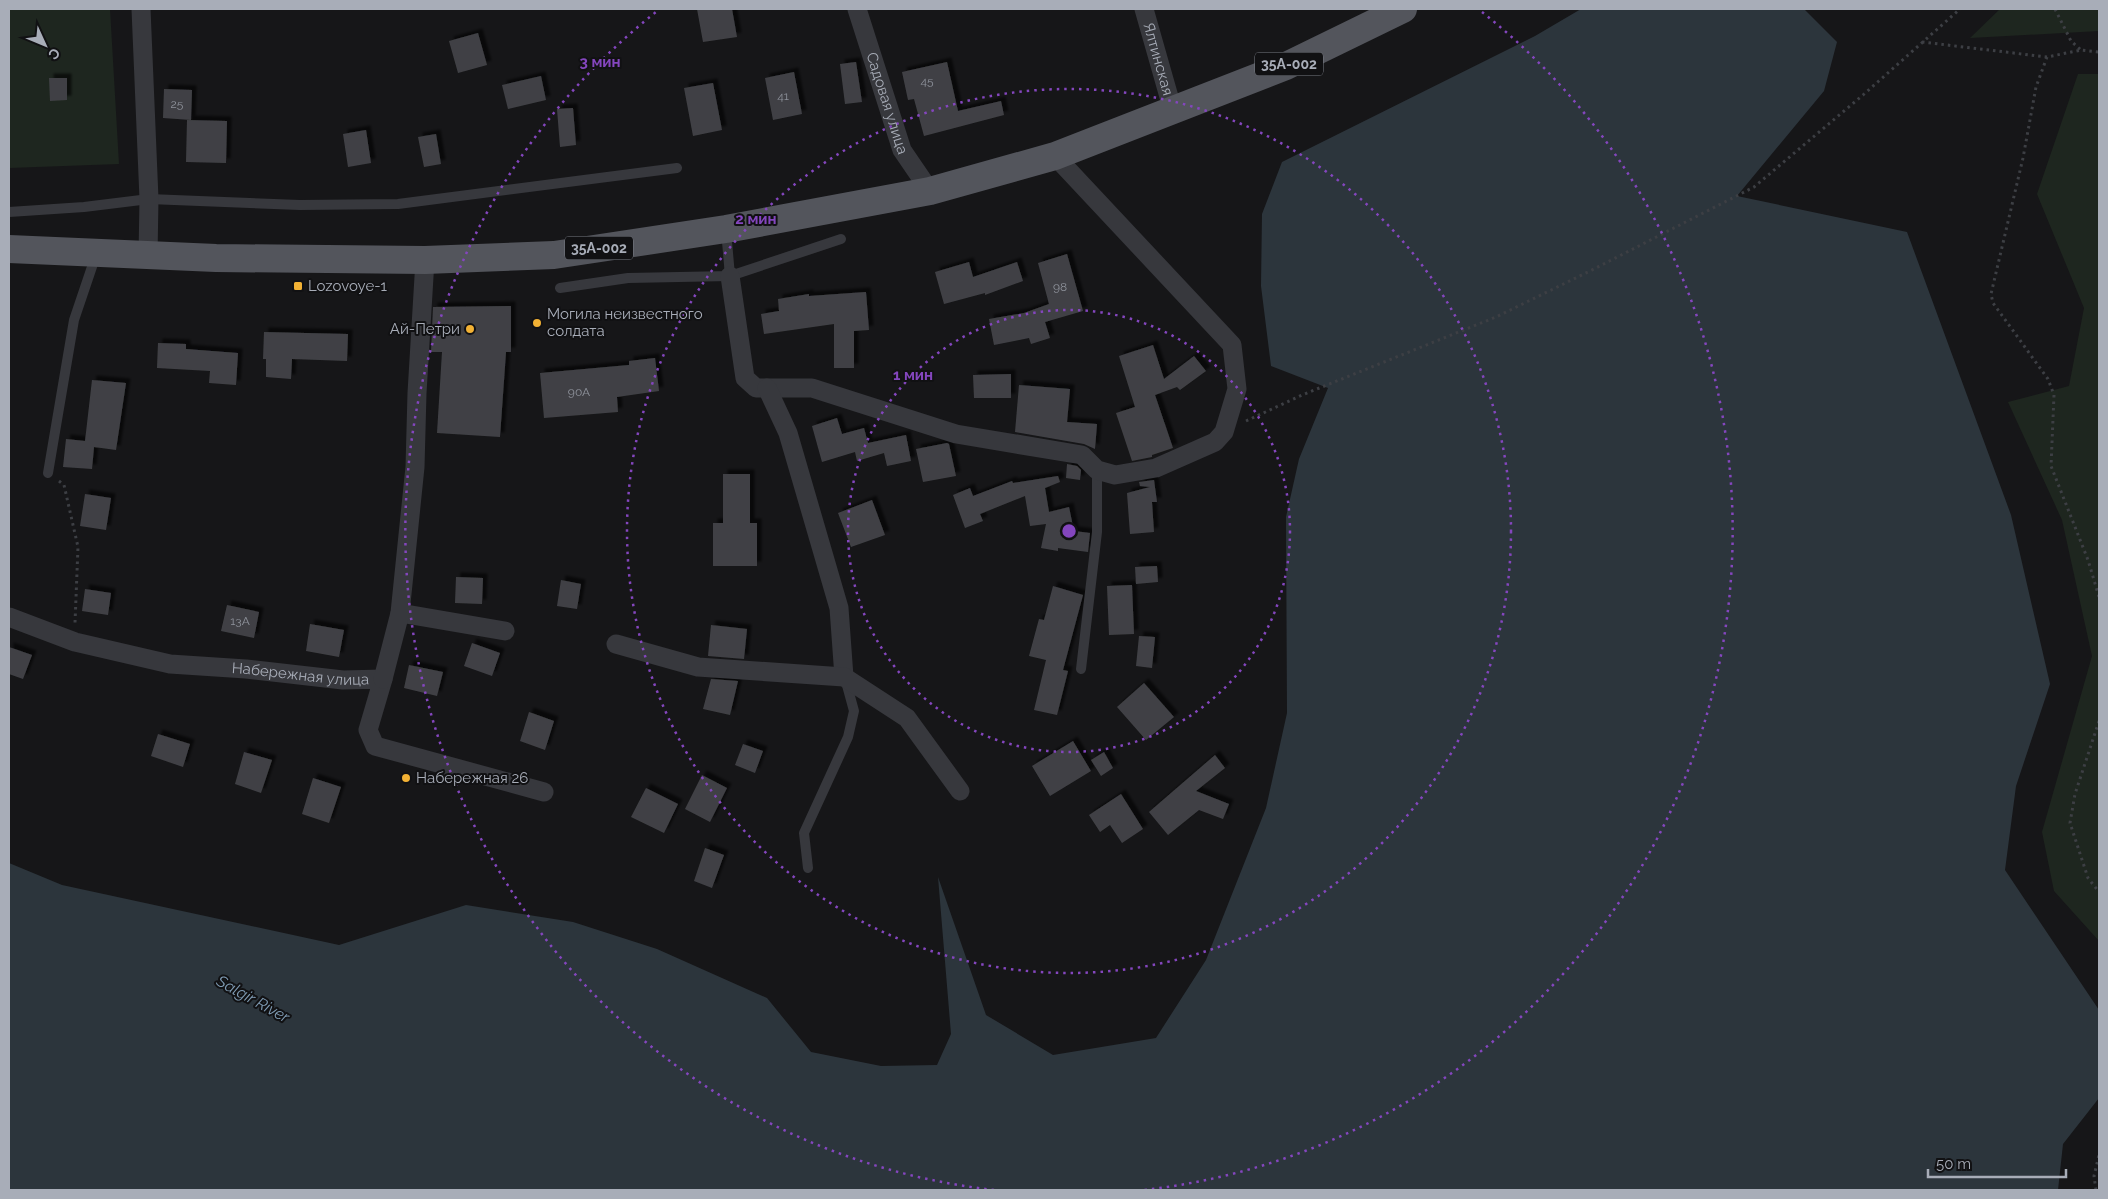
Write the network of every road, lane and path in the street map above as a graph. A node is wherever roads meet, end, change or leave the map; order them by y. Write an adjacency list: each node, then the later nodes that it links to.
1 (141, 9): 15 (street)
2 (857, 9): 14 (street, Садовая улица)
3 (1144, 9): 11 (street, Ялтинская)
4 (1402, 9): 11 (main road, 35А-002)
5 (1960, 9): 7 (path)
6 (2055, 9): 8 (path)
7 (1921, 42): 10 (path); 26 (path)
8 (2081, 50): 9 (path); 10 (path)
9 (2099, 52)
10 (2048, 57): 29 (path)
11 (1173, 111): 12 (main road, 35А-002)
12 (1055, 156): 14 (main road, 35А-002); 26 (street)
13 (677, 168): 15 (lane)
14 (930, 191): 17 (main road, 35А-002)
15 (149, 199): 16 (lane); 21 (street)
16 (9, 212)
17 (726, 229): 22 (main road, 35А-002); 23 (lane)
18 (841, 239): 23 (lane)
19 (9, 249): 20 (main road, 35А-002)
20 (97, 252): 21 (main road, 35А-002); 28 (lane)
21 (148, 256): 22 (main road, 35А-002)
22 (425, 260): 30 (street)
23 (730, 276): 24 (lane); 25 (street)
24 (560, 288)
25 (767, 388): 27 (street); 36 (street)
26 (1224, 432): 27 (street)
27 (1097, 470): 35 (lane)
28 (48, 473): 33 (path)
29 (2099, 597)
30 (400, 613): 32 (street); 37 (street)
31 (9, 617): 33 (street, Набережная улица)
32 (505, 631)
33 (75, 642): 37 (street, Набережная улица)
34 (616, 644): 36 (street)
35 (1081, 669)
36 (844, 677): 39 (street); 41 (lane)
37 (383, 679): 40 (street, Набережная улица)
38 (2099, 721): 42 (path)
39 (960, 791)
40 (544, 792)
41 (808, 868)
42 (2099, 892)
43 (2099, 1155): 44 (path)
44 (2096, 1190)

